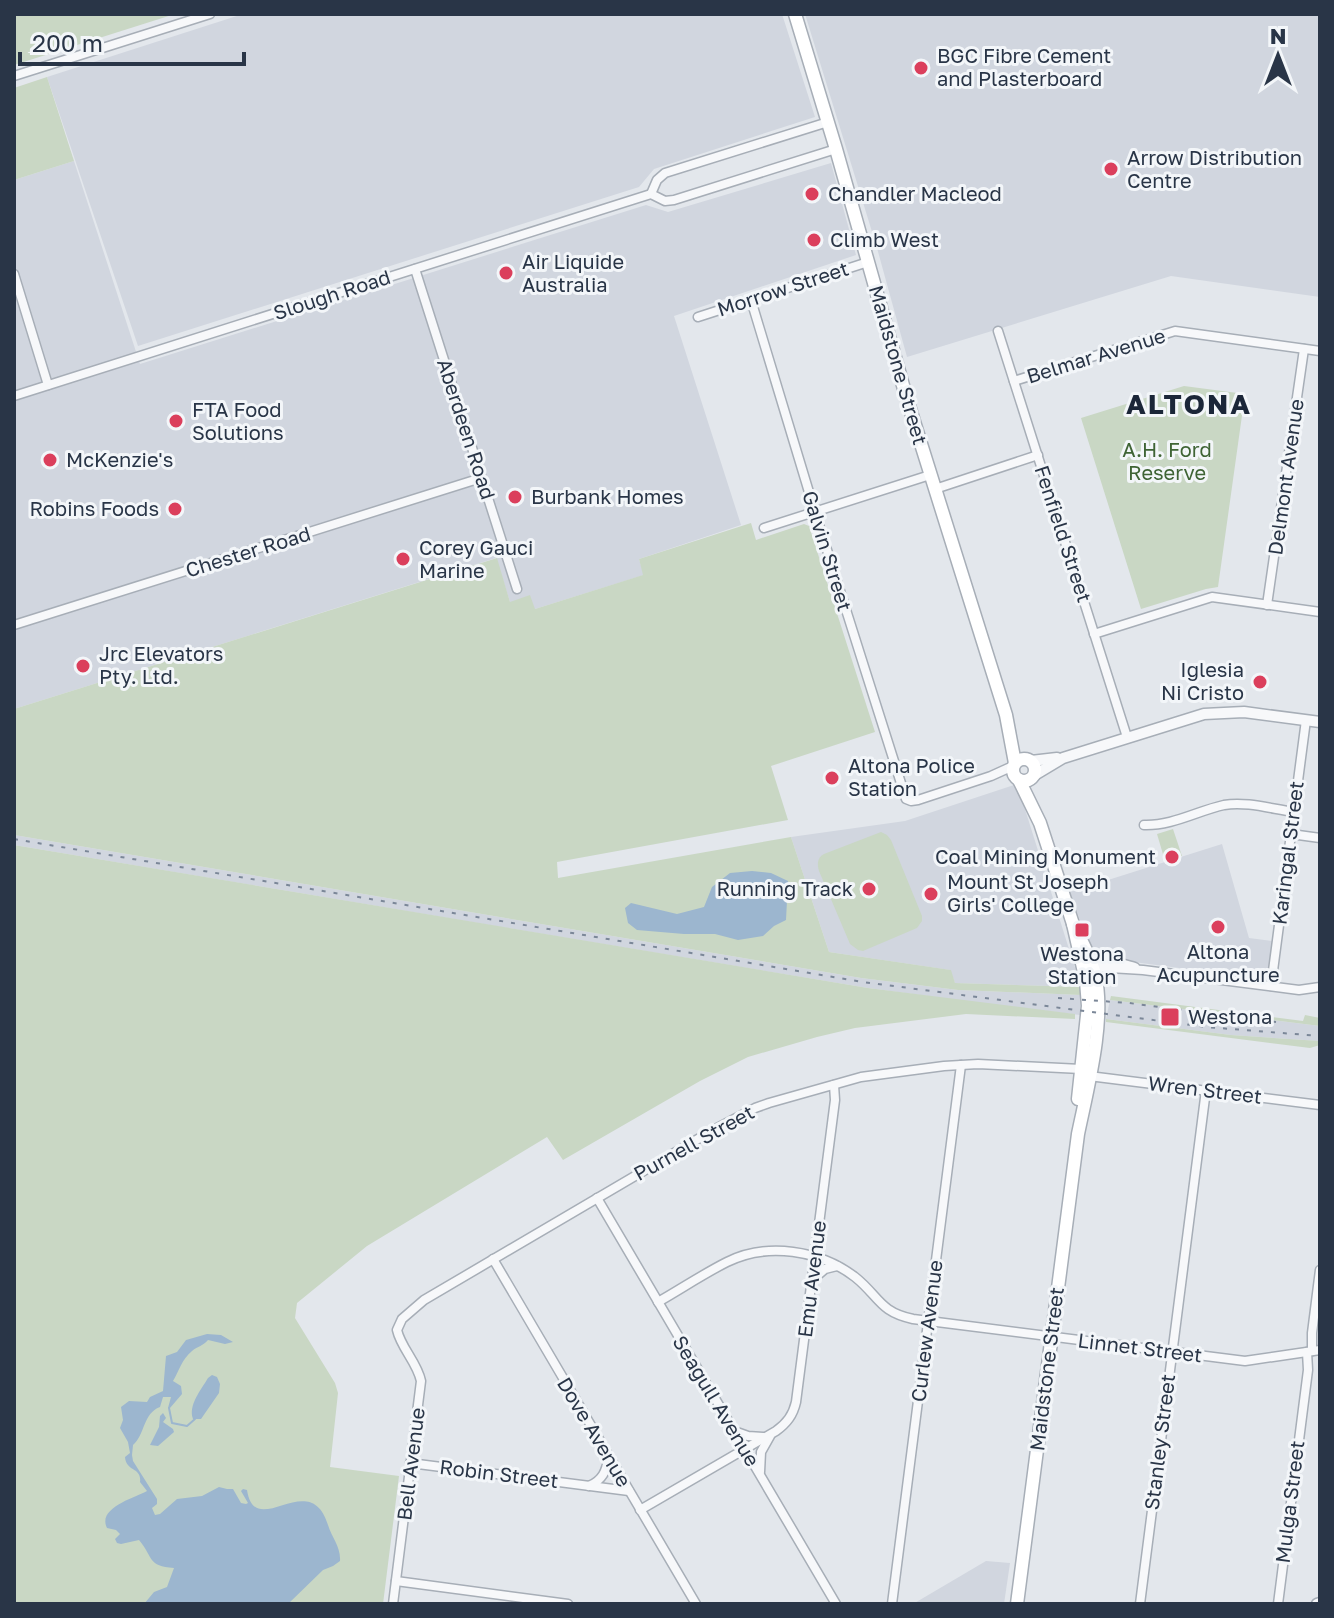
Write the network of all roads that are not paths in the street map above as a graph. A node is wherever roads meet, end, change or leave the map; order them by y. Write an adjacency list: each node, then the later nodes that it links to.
1 (210, 14): 3 (street)
2 (795, 14): 4 (main road, Maidstone Street)
3 (14, 76)
4 (828, 122): 5 (main road, Maidstone Street); 6 (street, Slough Road)
5 (836, 149): 6 (street, Slough Road); 7 (main road, Maidstone Street)
6 (651, 194): 8 (street, Slough Road)
7 (868, 262): 10 (street, Morrow Street); 19 (main road, Maidstone Street)
8 (415, 269): 16 (street, Slough Road); 20 (street, Aberdeen Road)
9 (14, 274): 16 (street)
10 (751, 300): 11 (street, Morrow Street); 22 (street, Galvin Street)
11 (698, 317)
12 (998, 331): 15 (street, Fenfield Street)
13 (1304, 349): 14 (street, Belmar Avenue); 15 (street, Belmar Avenue); 25 (street, Delmont Avenue)
14 (1320, 351)
15 (1014, 381): 18 (street, Fenfield Street)
16 (48, 385): 17 (street, Slough Road)
17 (14, 396)
18 (1038, 455): 21 (street); 28 (street, Fenfield Street)
19 (930, 475): 21 (main road, Maidstone Street); 22 (street)
20 (481, 478): 24 (street, Aberdeen Road); 27 (street, Chester Road)
21 (935, 489): 29 (main road, Maidstone Street)
22 (815, 512): 23 (street); 35 (street, Galvin Street)
23 (764, 528)
24 (517, 589)
25 (1267, 605): 26 (street); 28 (street)
26 (1320, 612)
27 (14, 625)
28 (1094, 634): 32 (street, Fenfield Street)
29 (1006, 715): 34 (main road, Maidstone Street); 35 (main road, Maidstone Street)
30 (1306, 720): 31 (street); 32 (street); 36 (street, Karingal Street)
31 (1320, 722)
32 (1127, 737): 33 (street)
33 (1063, 758): 34 (street); 35 (street)
34 (1030, 760): 35 (main road, Maidstone Street)
35 (1021, 773): 40 (main road, Maidstone Street)
36 (1294, 812): 37 (street); 38 (street, Karingal Street)
37 (1144, 825)
38 (1291, 834): 39 (street); 41 (street, Karingal Street)
39 (1320, 838)
40 (1088, 964): 41 (street); 44 (main road, Maidstone Street)
41 (1271, 986): 42 (street)
42 (1320, 987)
43 (961, 1065): 44 (street, Purnell Street); 45 (street, Purnell Street); 55 (street, Curlew Avenue)
44 (1085, 1072): 46 (street, Wren Street); 57 (main road, Maidstone Street)
45 (834, 1085): 48 (street, Purnell Street); 49 (street, Emu Avenue)
46 (1206, 1090): 47 (street, Wren Street); 59 (street, Stanley Street)
47 (1320, 1105)
48 (597, 1198): 50 (street, Purnell Street); 54 (street, Seagull Avenue)
49 (815, 1256): 51 (street, Linnet Street); 53 (street, Emu Avenue); 54 (street, Linnet Street)
50 (493, 1259): 56 (street, Purnell Street); 63 (street, Dove Avenue)
51 (837, 1266): 53 (street); 55 (street, Linnet Street)
52 (1320, 1270): 58 (street, Mulga Street)
53 (812, 1280): 61 (street, Emu Avenue)
54 (658, 1302): 60 (street, Seagull Avenue)
55 (928, 1321): 57 (street, Linnet Street); 71 (street, Curlew Avenue)
56 (397, 1330): 64 (street, Bell Avenue)
57 (1051, 1337): 59 (street, Linnet Street); 76 (main road, Maidstone Street)
58 (1313, 1351): 59 (street, Linnet Street); 78 (street, Mulga Street)
59 (1172, 1352): 77 (street, Stanley Street)
60 (734, 1430): 61 (street); 62 (street, Seagull Avenue)
61 (772, 1434): 62 (street, Emu Avenue); 65 (street)
62 (745, 1449): 65 (street, Seagull Avenue); 68 (street, Emu Avenue)
63 (609, 1457): 66 (street); 67 (street, Dove Avenue)
64 (410, 1463): 66 (street, Robin Street); 69 (street, Bell Avenue)
65 (760, 1474): 75 (street, Seagull Avenue)
66 (588, 1486): 67 (street, Robin Street)
67 (629, 1491): 68 (street, Dove Avenue)
68 (640, 1510): 70 (street, Dove Avenue)
69 (396, 1581): 72 (street, Bell Avenue); 73 (street)
70 (689, 1599): 74 (street, Dove Avenue)
71 (891, 1602)
72 (393, 1604)
73 (567, 1604)
74 (696, 1604)
75 (836, 1604)
76 (1017, 1604)
77 (1140, 1604)
78 (1278, 1604)

